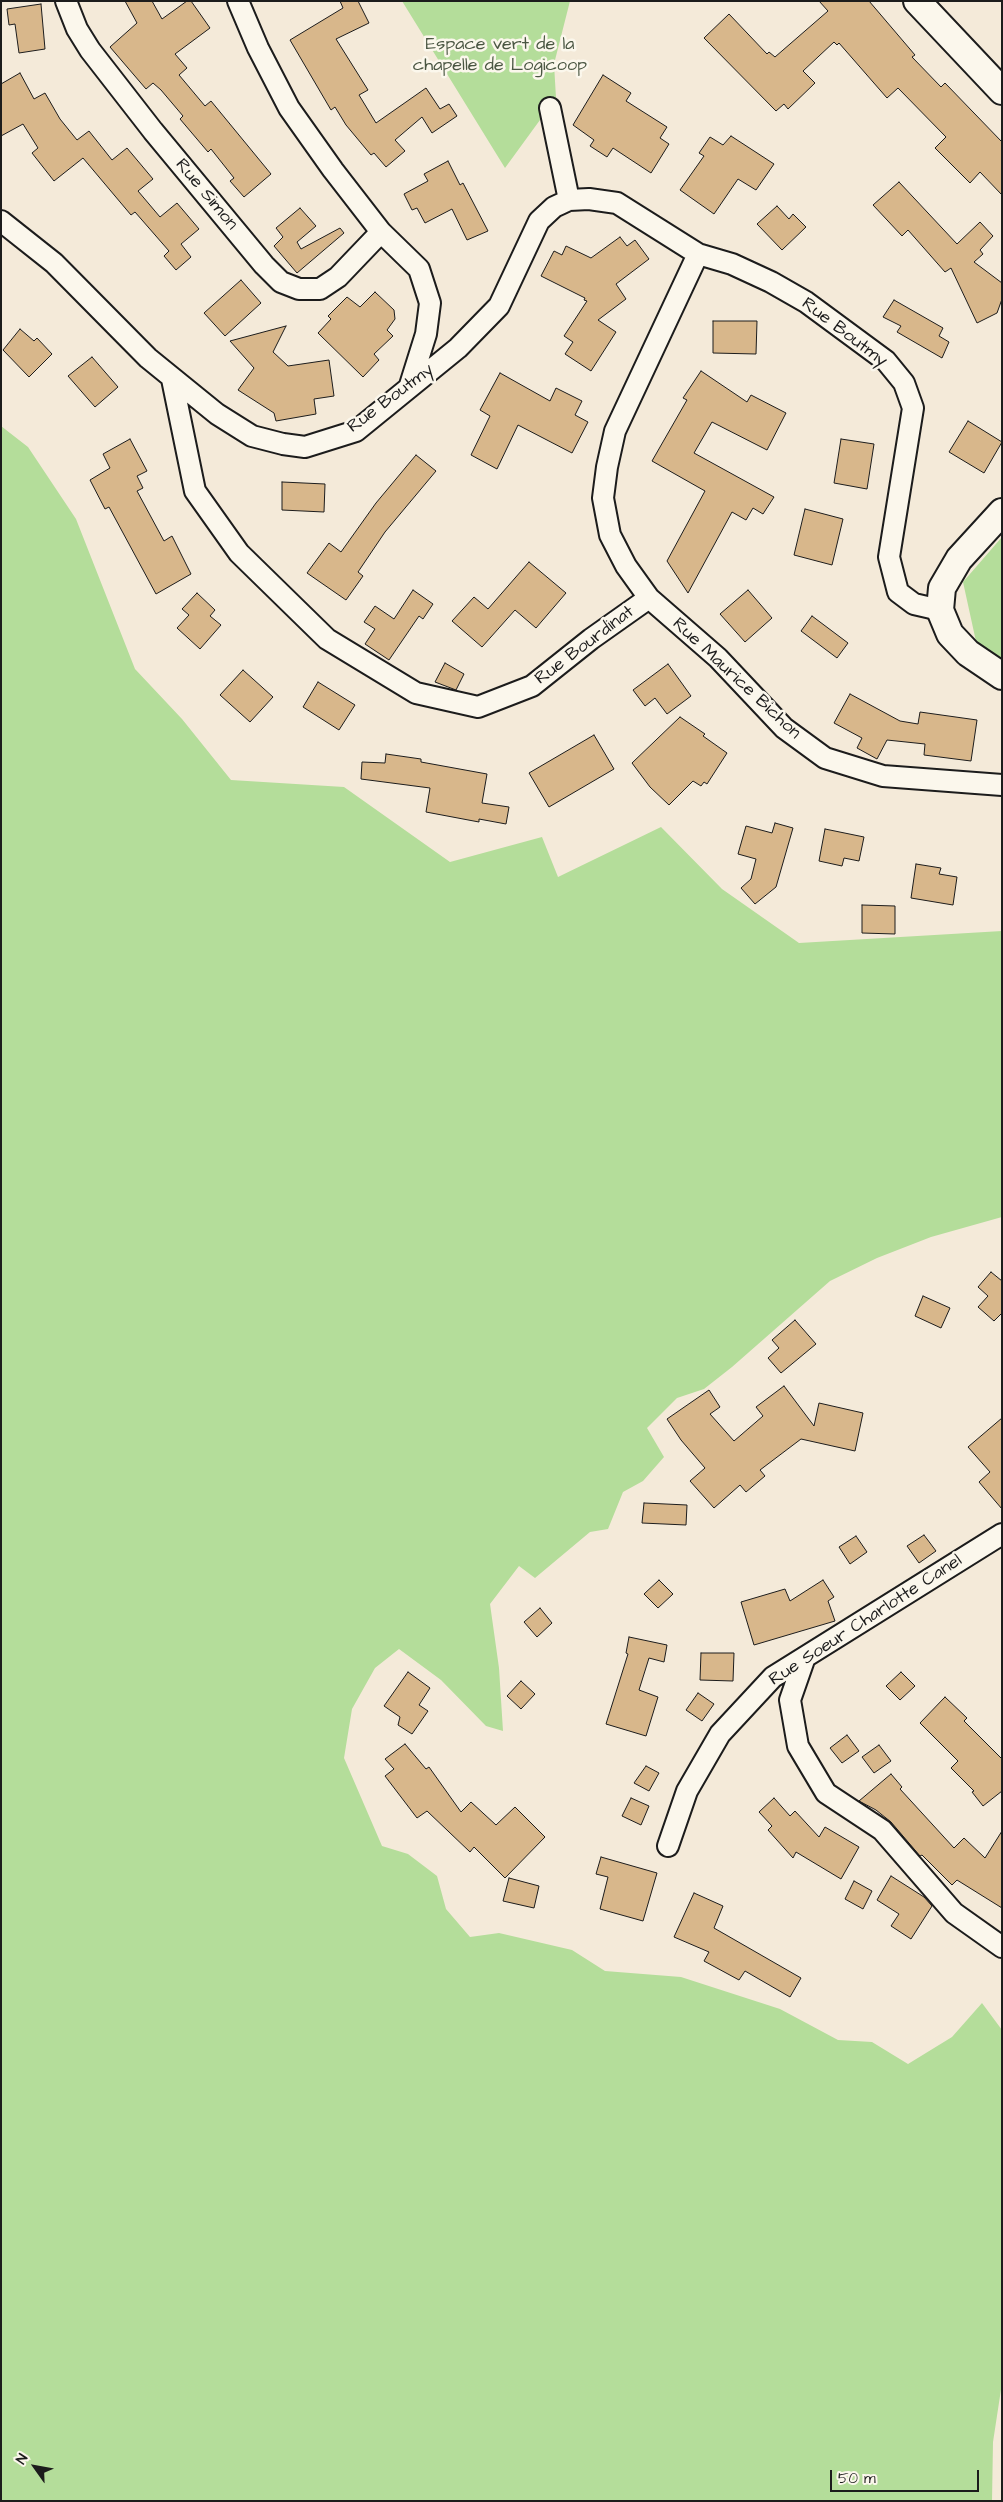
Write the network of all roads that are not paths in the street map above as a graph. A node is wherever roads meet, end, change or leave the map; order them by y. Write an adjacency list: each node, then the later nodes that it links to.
1 (66, 1): 8 (street, Rue Simon)
2 (238, 1): 8 (street)
3 (917, 1): 4 (street)
4 (1002, 91)
5 (550, 108): 6 (street)
6 (569, 200): 9 (street, Rue Boutmy); 11 (street, Rue Boutmy)
7 (1, 221): 10 (street, Rue Boutmy)
8 (381, 232): 11 (street)
9 (698, 254): 13 (street, Rue Bourdinat); 14 (street, Rue Boutmy)
10 (172, 379): 11 (street, Rue Boutmy); 13 (street, Rue Bourdinat)
11 (410, 385)
12 (1002, 512): 14 (street)
13 (649, 598): 16 (street, Rue Maurice Bichon)
14 (940, 610): 15 (street)
15 (1002, 676)
16 (1002, 785)
17 (1002, 1534): 18 (street, Rue Soeur Charlotte Canel)
18 (805, 1657): 19 (street, Rue Soeur Charlotte Canel); 20 (street)
19 (668, 1846)
20 (1002, 1947)

